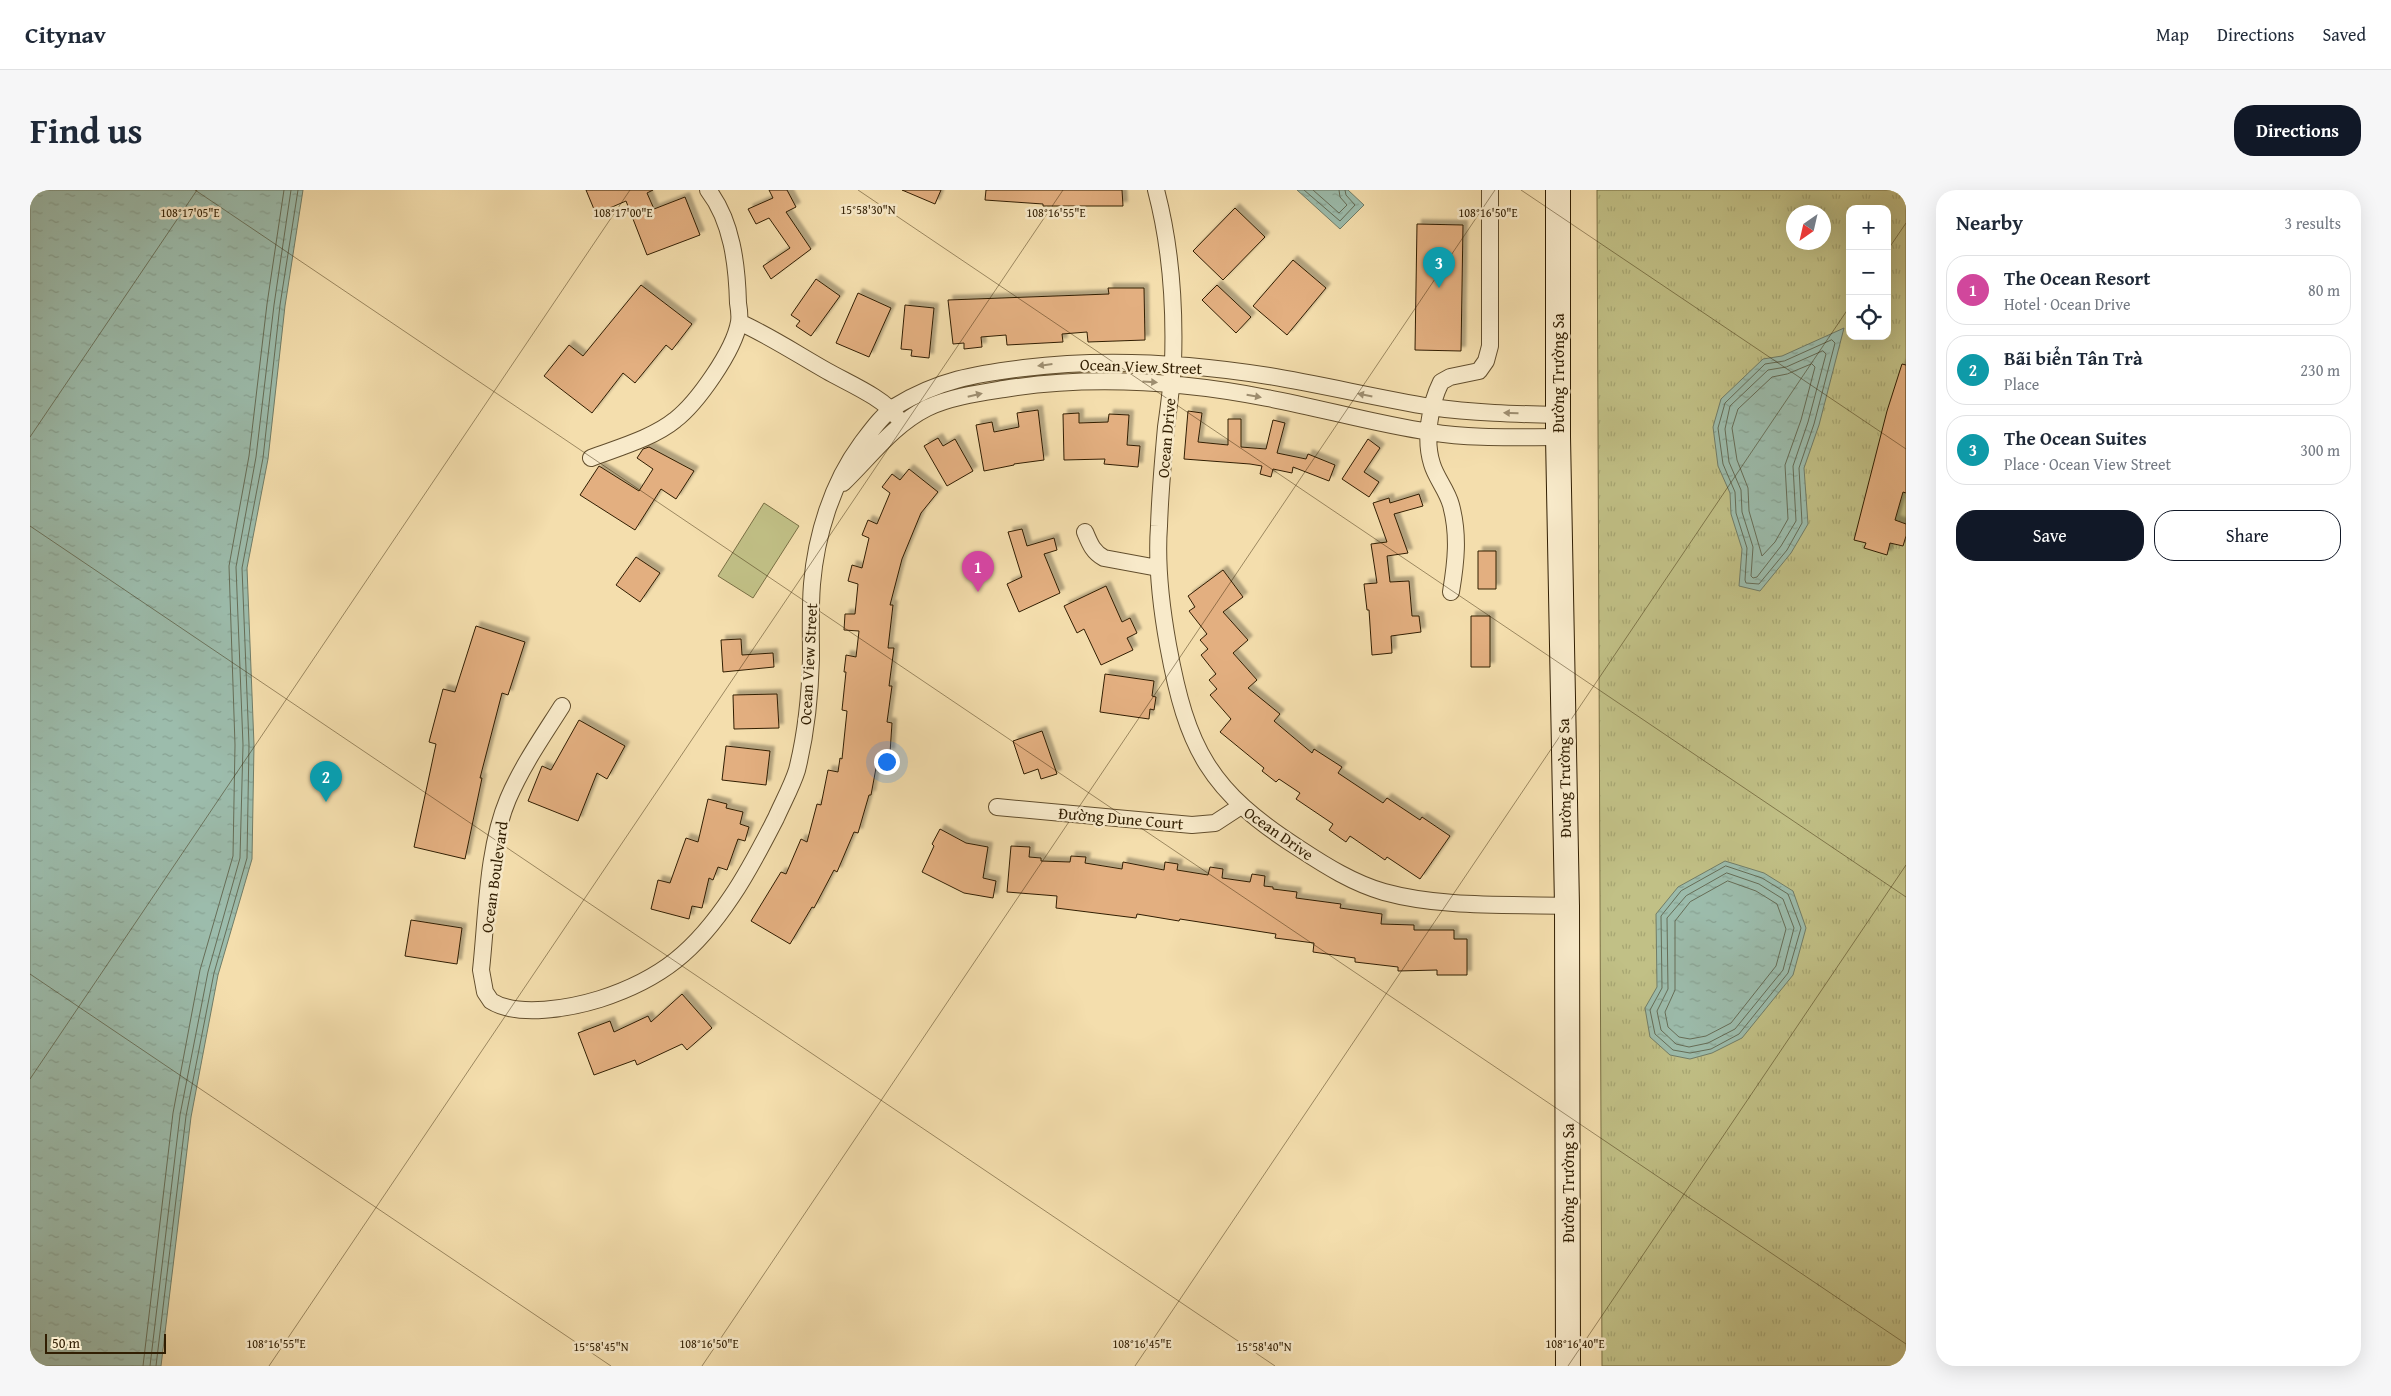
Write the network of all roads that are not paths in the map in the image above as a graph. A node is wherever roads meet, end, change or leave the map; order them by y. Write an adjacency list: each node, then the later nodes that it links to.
1 (708, 190): 5 (street)
2 (1156, 190): 6 (street, Ocean Drive)
3 (1490, 190): 8 (street)
4 (1558, 190): 11 (main road, Đường Trường Sa)
5 (739, 322): 9 (street); 13 (street)
6 (1173, 364): 7 (street, Ocean Drive); 8 (street, Ocean View Street, one-way to 6); 9 (street, Ocean View Street, one-way to 9)
7 (1172, 384): 10 (street, Ocean View Street, one-way to 7); 12 (street, Ocean View Street, one-way to 12); 16 (street, Ocean Drive)
8 (1433, 407): 11 (street, Ocean View Street, one-way to 8); 12 (street)
9 (891, 409): 10 (street); 14 (street, Ocean View Street)
10 (901, 423): 14 (street, Ocean View Street)
11 (1558, 426): 12 (street, Ocean View Street); 21 (main road, Đường Trường Sa)
12 (1429, 432): 17 (street)
13 (591, 458)
14 (833, 494): 22 (street, Ocean View Street)
15 (1085, 532): 16 (street)
16 (1158, 568): 19 (street, Ocean Drive)
17 (1451, 592)
18 (562, 706): 22 (street, Ocean Boulevard)
19 (1241, 806): 20 (street, Đường Dune Court); 21 (street, Ocean Drive)
20 (997, 807)
21 (1567, 906): 23 (main road, Đường Trường Sa)
22 (491, 1001)
23 (1568, 1366)

